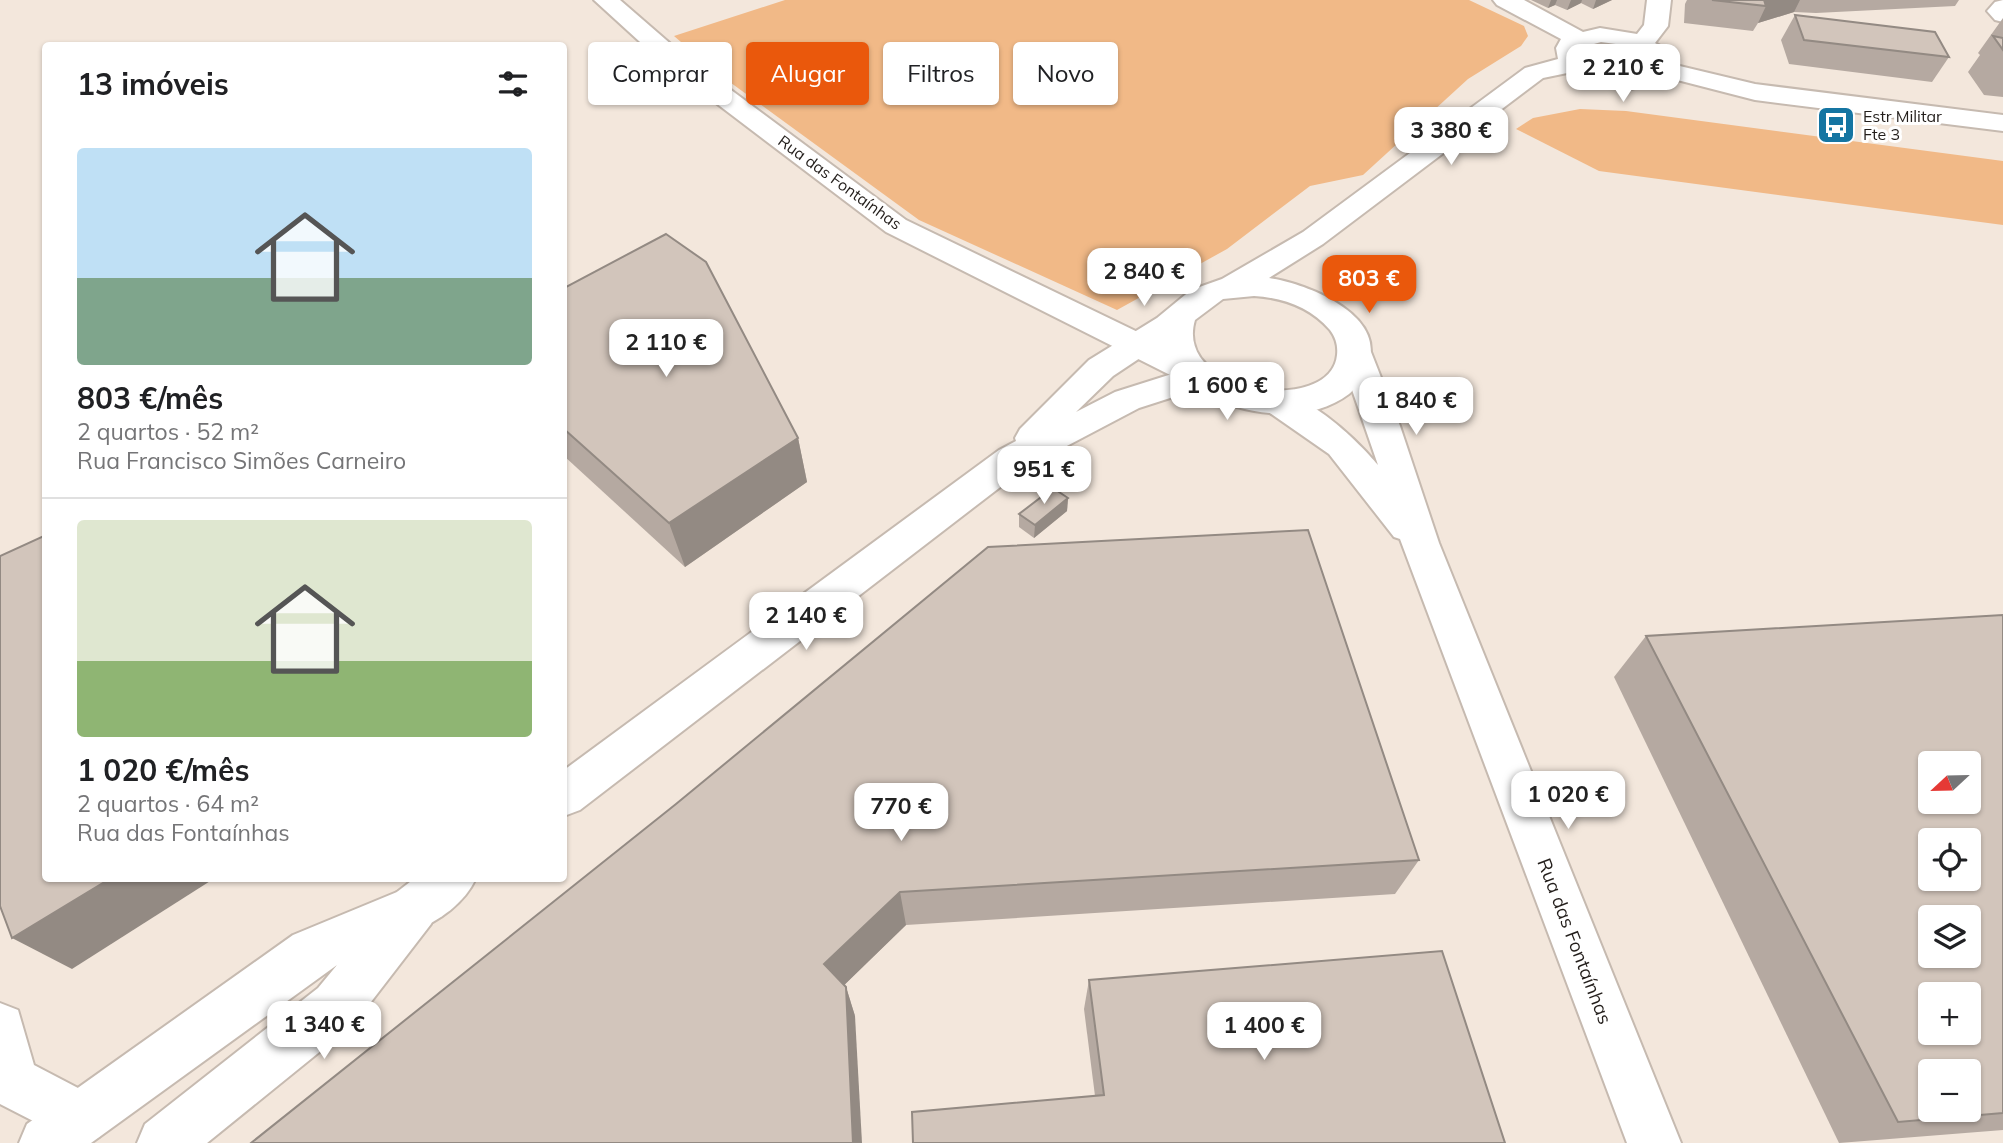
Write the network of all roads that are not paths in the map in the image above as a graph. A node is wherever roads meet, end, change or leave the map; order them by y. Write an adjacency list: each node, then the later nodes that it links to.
1 (606, 0): 14 (street, Rua das Fontaínhas)
2 (1505, 0): 7 (street)
3 (1660, 0): 6 (street)
4 (2003, 7): 5 (street)
5 (2003, 15)
6 (1642, 44): 7 (street); 8 (street)
7 (1576, 52): 8 (street); 10 (street)
8 (1663, 69): 9 (street)
9 (2003, 124)
10 (1313, 238): 11 (street); 12 (street)
11 (1228, 288): 12 (street); 13 (street)
12 (1331, 312): 15 (street)
13 (1181, 316): 14 (street); 16 (street)
14 (1136, 345): 16 (street, Rua das Fontaínhas); 18 (street)
15 (1355, 352): 17 (street); 19 (street)
16 (1197, 375): 17 (street); 18 (street)
17 (1279, 403): 19 (street)
18 (1012, 459): 20 (street)
19 (1420, 543): 26 (street, Rua das Fontaínhas)
20 (567, 794)
21 (448, 882): 22 (street)
22 (414, 908): 24 (street); 25 (street)
23 (0, 1028): 24 (street)
24 (63, 1131)
25 (164, 1143)
26 (1654, 1143)

